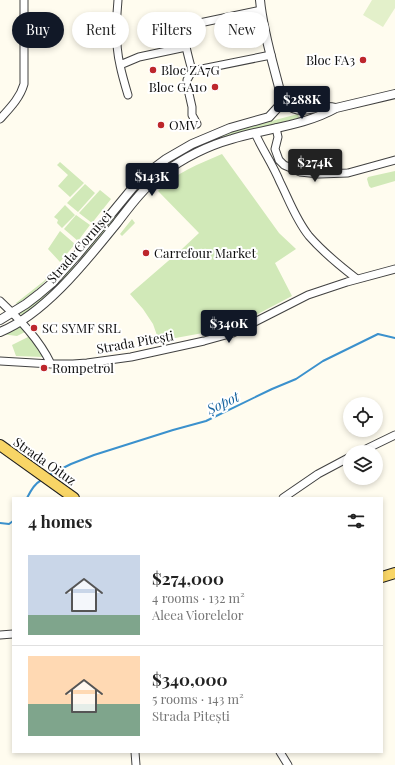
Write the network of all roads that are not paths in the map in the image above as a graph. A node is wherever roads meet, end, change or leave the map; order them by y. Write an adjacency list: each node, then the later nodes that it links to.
1 (24, 0): 15 (street)
2 (118, 0): 9 (street)
3 (260, 0): 4 (street)
4 (261, 10): 5 (street); 8 (street)
5 (206, 22)
6 (181, 48): 9 (street)
7 (186, 48): 10 (street)
8 (271, 55): 10 (street); 13 (street)
9 (120, 65): 12 (street)
10 (192, 71): 16 (street)
11 (395, 94): 14 (street, Strada Cornișei)
12 (128, 95)
13 (282, 98): 14 (street); 19 (street, Strada Cornișei)
14 (336, 108): 17 (street, Strada Cornișei)
15 (0, 119)
16 (197, 124)
17 (276, 128): 18 (street, Strada Cornișei); 22 (street)
18 (255, 133): 20 (street, Strada Cornișei); 25 (street)
19 (215, 134): 20 (street); 21 (street, Strada Cornișei)
20 (218, 144): 23 (street, Strada Cornișei)
21 (175, 153): 23 (street); 27 (street, Strada Cornișei)
22 (395, 160)
23 (180, 162): 29 (street, Strada Cornișei)
24 (395, 269): 25 (street, Strada Pitești)
25 (357, 279): 32 (street, Strada Pitești)
26 (0, 300): 27 (street)
27 (12, 313): 28 (street, Strada Cornișei); 29 (street)
28 (0, 320)
29 (20, 321): 30 (street, Strada Cornișei); 32 (street)
30 (0, 332)
31 (0, 361): 32 (street, Strada Pitești)
32 (51, 364)
33 (395, 434): 35 (street)
34 (0, 445): 37 (main road, Strada Oituz)
35 (374, 445)
36 (343, 461): 38 (street)
37 (73, 497)
38 (284, 497)
39 (395, 573): 40 (main road)
40 (383, 577)
41 (12, 634): 42 (street)
42 (0, 635)
43 (135, 753): 45 (street)
44 (281, 753): 46 (street)
45 (136, 765)
46 (288, 765)

